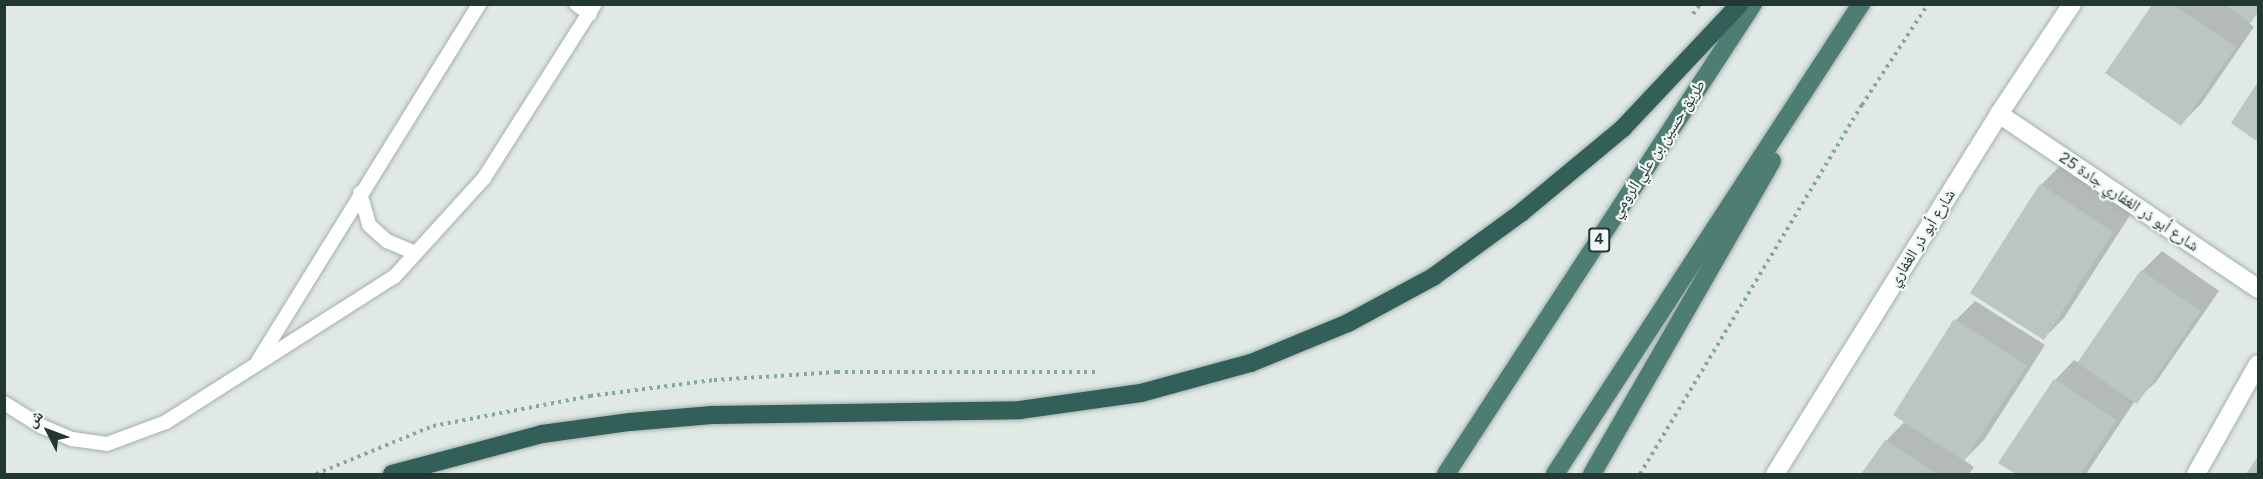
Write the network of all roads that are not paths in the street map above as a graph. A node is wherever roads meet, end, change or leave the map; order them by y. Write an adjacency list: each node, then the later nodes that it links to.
1 (479, 4): 9 (lane)
2 (576, 4): 7 (lane)
3 (1740, 4): 15 (highway)
4 (1753, 4): 16 (highway, طريق حسين بن علي الرومي / 4)
5 (1862, 4): 17 (highway); 18 (highway)
6 (2072, 4): 8 (street, شارع أبو ذر الغفاري)
7 (592, 9): 10 (lane)
8 (1999, 114): 11 (street, شارع أبو ذر الغفاري جادة 25); 19 (street, شارع أبو ذر الغفاري)
9 (360, 193): 10 (lane); 13 (lane)
10 (415, 253): 13 (lane)
11 (2259, 289)
12 (2259, 364): 20 (street)
13 (255, 365): 14 (lane)
14 (4, 404)
15 (392, 474)
16 (1446, 474)
17 (1555, 474)
18 (1592, 474)
19 (1775, 474)
20 (2196, 474)

